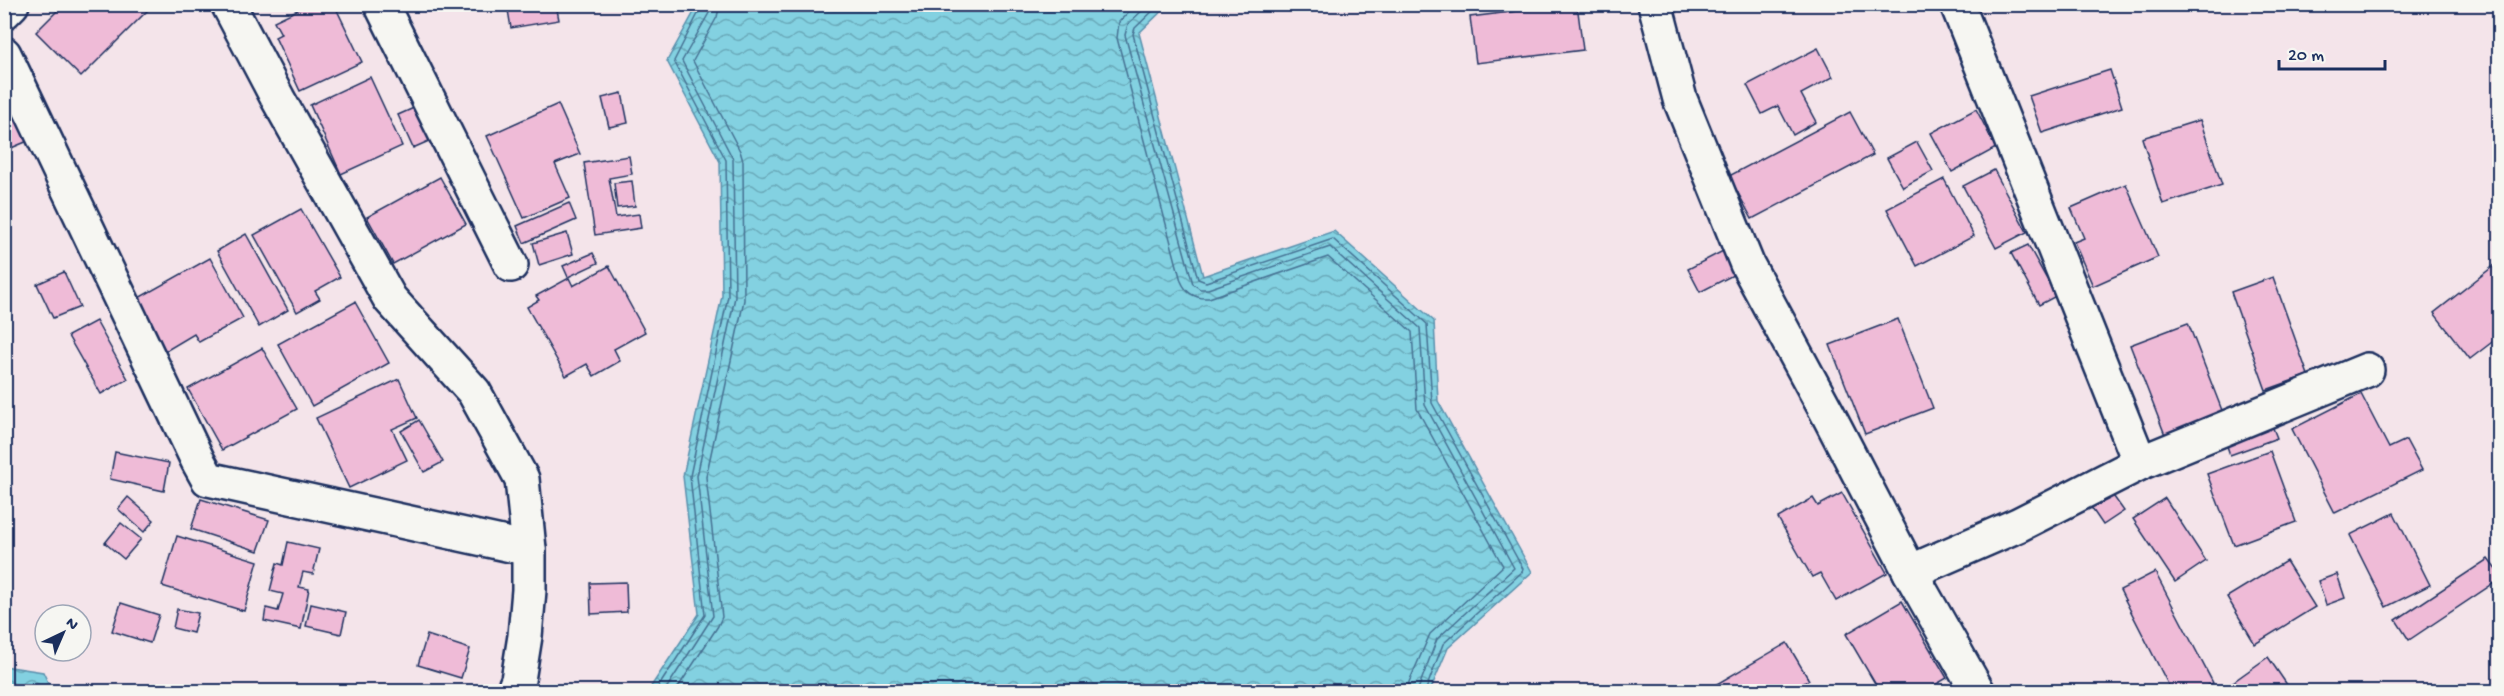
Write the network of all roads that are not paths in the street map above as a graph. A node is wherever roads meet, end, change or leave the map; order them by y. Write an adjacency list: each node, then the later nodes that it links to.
1 (12, 4): 6 (street)
2 (228, 4): 11 (street)
3 (381, 4): 8 (street)
4 (1655, 4): 12 (street)
5 (1957, 4): 10 (street)
6 (4, 12)
7 (4, 54): 11 (street)
8 (512, 266)
9 (2367, 370): 10 (street)
10 (2140, 463): 12 (street)
11 (529, 549): 13 (street)
12 (1910, 572): 14 (street)
13 (513, 692)
14 (1978, 692)

